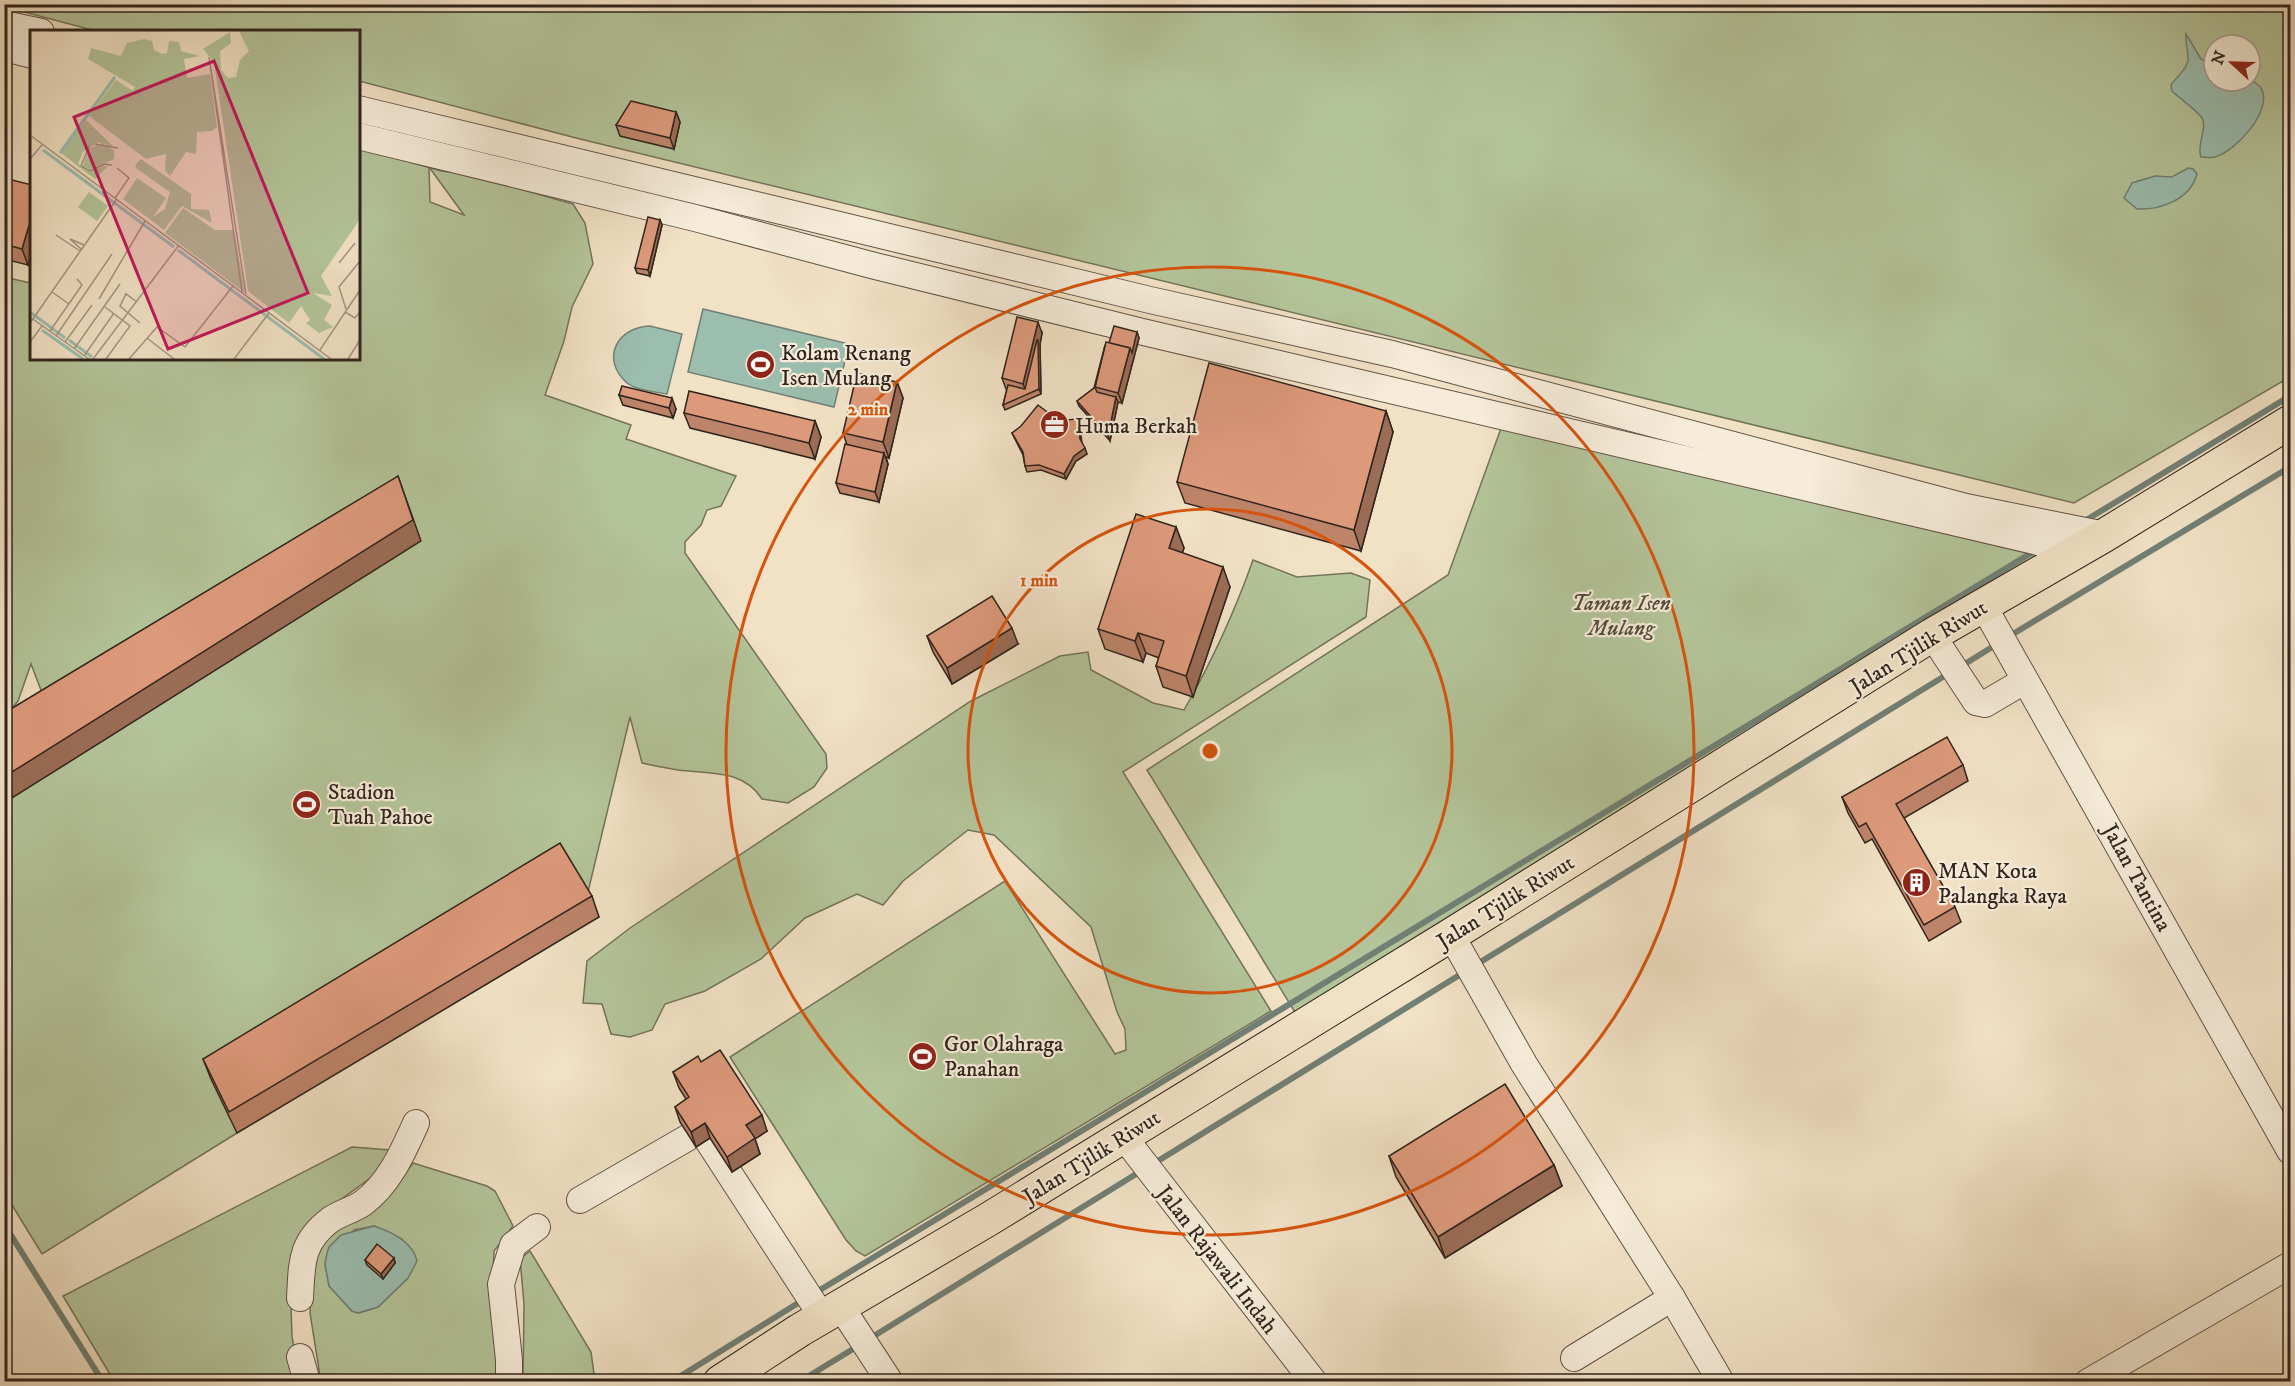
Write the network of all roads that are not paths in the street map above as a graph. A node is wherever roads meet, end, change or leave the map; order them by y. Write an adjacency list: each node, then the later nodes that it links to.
1 (4, 24): 2 (street)
2 (31, 30)
3 (4, 48): 4 (street)
4 (30, 54)
5 (360, 109): 8 (street)
6 (360, 136): 9 (street)
7 (2290, 422): 8 (highway, Jalan Tjilik Riwut)
8 (2105, 536): 9 (highway, Jalan Tjilik Riwut)
9 (2064, 559): 10 (highway, Jalan Tjilik Riwut)
10 (1983, 605): 11 (highway, Jalan Tjilik Riwut); 12 (street, Jalan Tantina)
11 (1932, 635): 12 (street); 13 (highway, Jalan Tjilik Riwut)
12 (2024, 681): 16 (street, Jalan Tantina)
13 (1451, 935): 15 (highway, Jalan Tjilik Riwut); 21 (street)
14 (416, 1123): 20 (street)
15 (1123, 1136): 22 (highway, Jalan Tjilik Riwut); 29 (street, Jalan Rajawali Indah)
16 (2290, 1151)
17 (580, 1200): 22 (street)
18 (537, 1227): 26 (street)
19 (2290, 1265): 31 (street)
20 (300, 1298)
21 (1672, 1298): 24 (street); 30 (street)
22 (823, 1306): 27 (highway, Jalan Tjilik Riwut); 28 (street)
23 (300, 1357): 25 (street)
24 (1574, 1358)
25 (307, 1382)
26 (509, 1382)
27 (720, 1382)
28 (890, 1382)
29 (1314, 1382)
30 (1721, 1382)
31 (2088, 1382)

